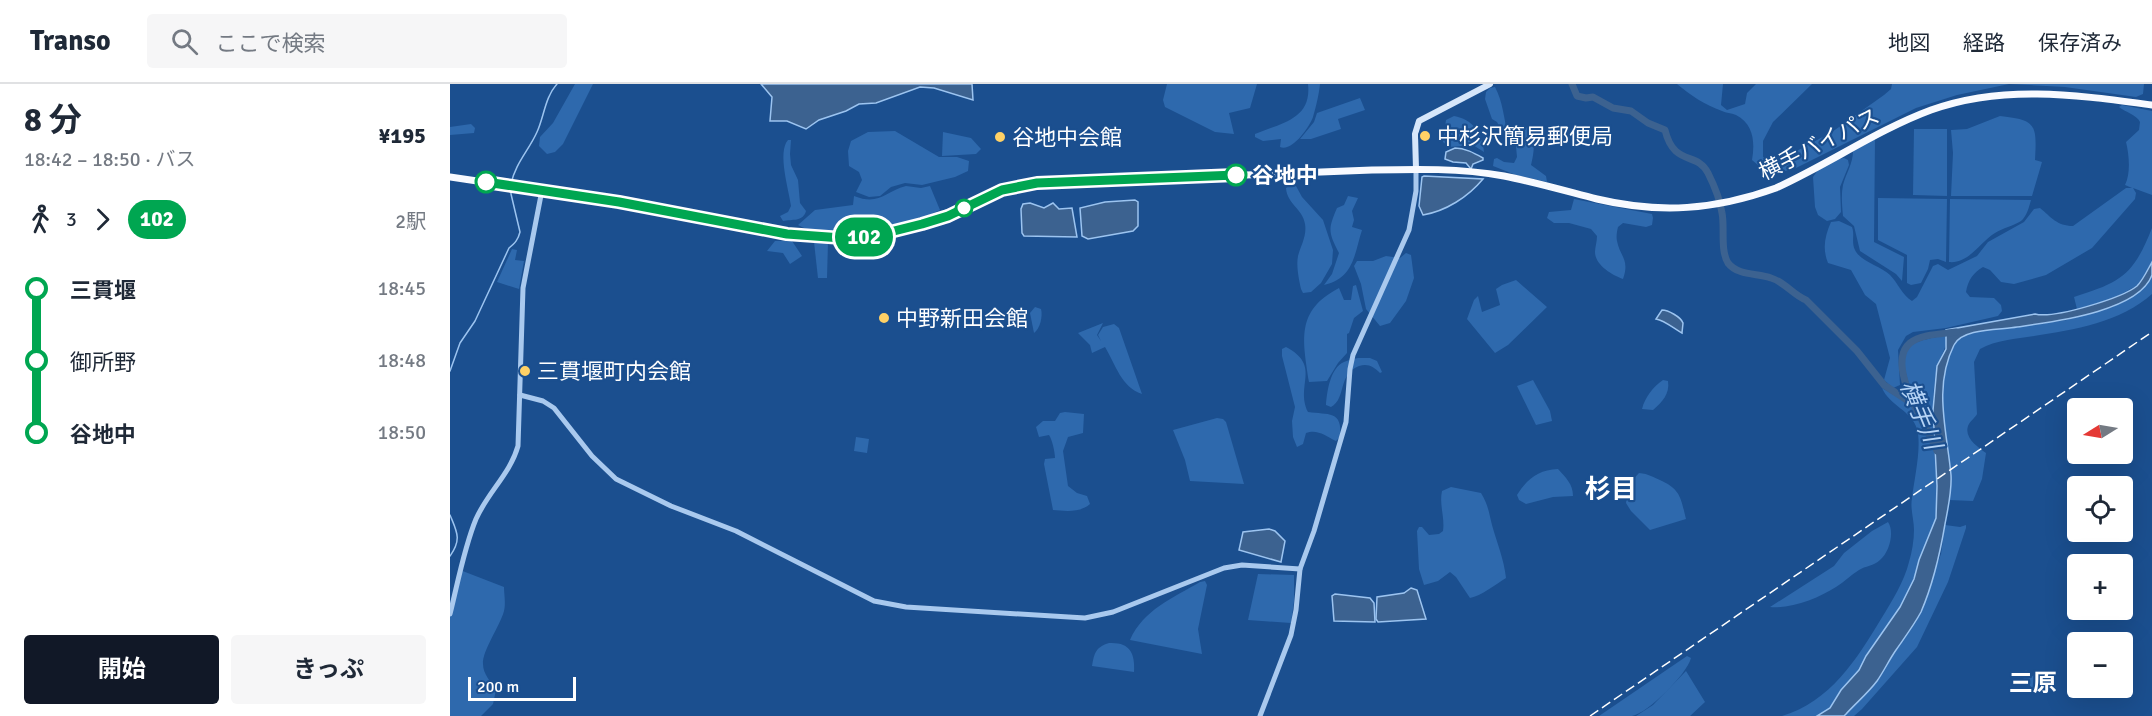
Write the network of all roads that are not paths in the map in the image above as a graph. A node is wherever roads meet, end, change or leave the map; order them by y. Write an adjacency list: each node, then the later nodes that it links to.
1 (1490, 84): 3 (main road)
2 (2152, 105): 3 (highway, 横手バイパス)
3 (1416, 169): 5 (highway, 横手バイパス); 7 (street)
4 (450, 177): 5 (highway, 横手バイパス)
5 (542, 190): 6 (street)
6 (520, 394): 7 (street); 8 (street)
7 (1300, 569): 9 (street)
8 (450, 614)
9 (1260, 716)

